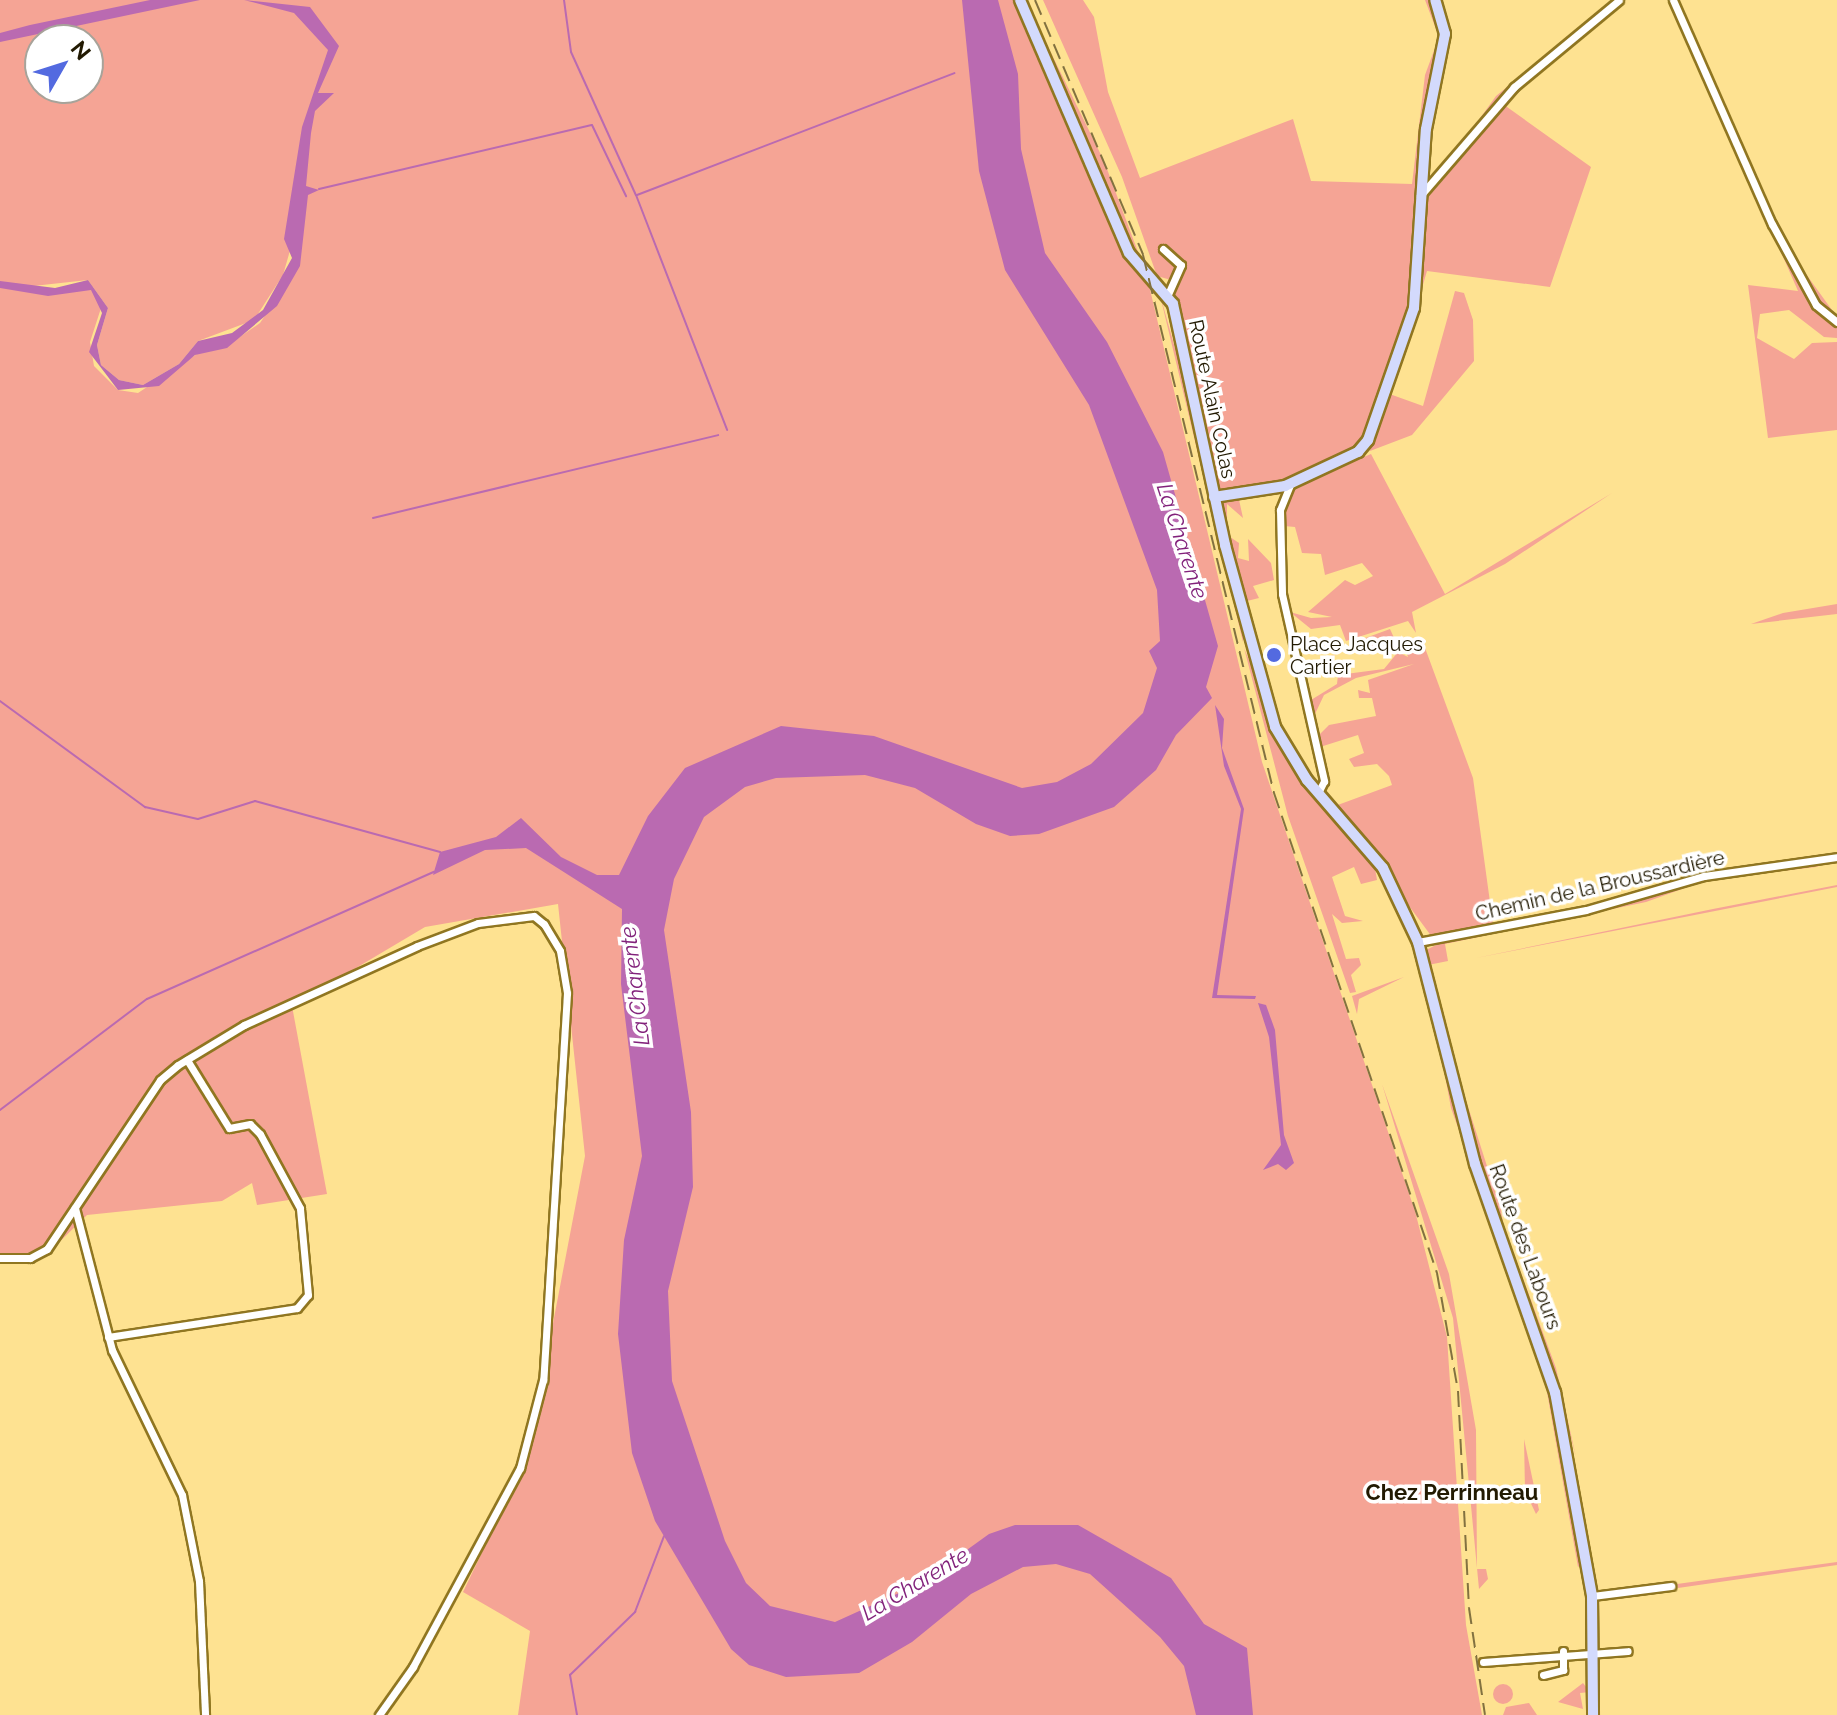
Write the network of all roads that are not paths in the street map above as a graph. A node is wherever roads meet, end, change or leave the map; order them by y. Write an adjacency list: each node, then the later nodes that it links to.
1 (1020, 0): 7 (street)
2 (1435, 0): 5 (street)
3 (1619, 0): 5 (street)
4 (1673, 0): 8 (street)
5 (1420, 196): 9 (street)
6 (1163, 249): 7 (street)
7 (1168, 294): 10 (street, Route Alain Colas)
8 (1837, 322)
9 (1291, 483): 10 (street); 11 (street)
10 (1214, 497): 11 (street, Route Alain Colas)
11 (1318, 793): 12 (street, Route Alain Colas)
12 (1339, 816): 14 (street, Route des Labours)
13 (1837, 857): 14 (street, Chemin de la Broussardière)
14 (1418, 942): 20 (street, Route des Labours)
15 (187, 1060): 16 (street); 18 (street); 27 (street)
16 (75, 1207): 17 (street); 18 (street)
17 (0, 1258)
18 (108, 1337): 26 (street)
19 (1671, 1586): 20 (street)
20 (1592, 1596): 21 (street, Route des Labours)
21 (1594, 1650): 22 (street); 23 (street); 28 (street, Route des Labours)
22 (1563, 1651): 24 (street); 25 (street)
23 (1628, 1651)
24 (1483, 1662)
25 (1543, 1675)
26 (205, 1715)
27 (379, 1715)
28 (1593, 1715)

